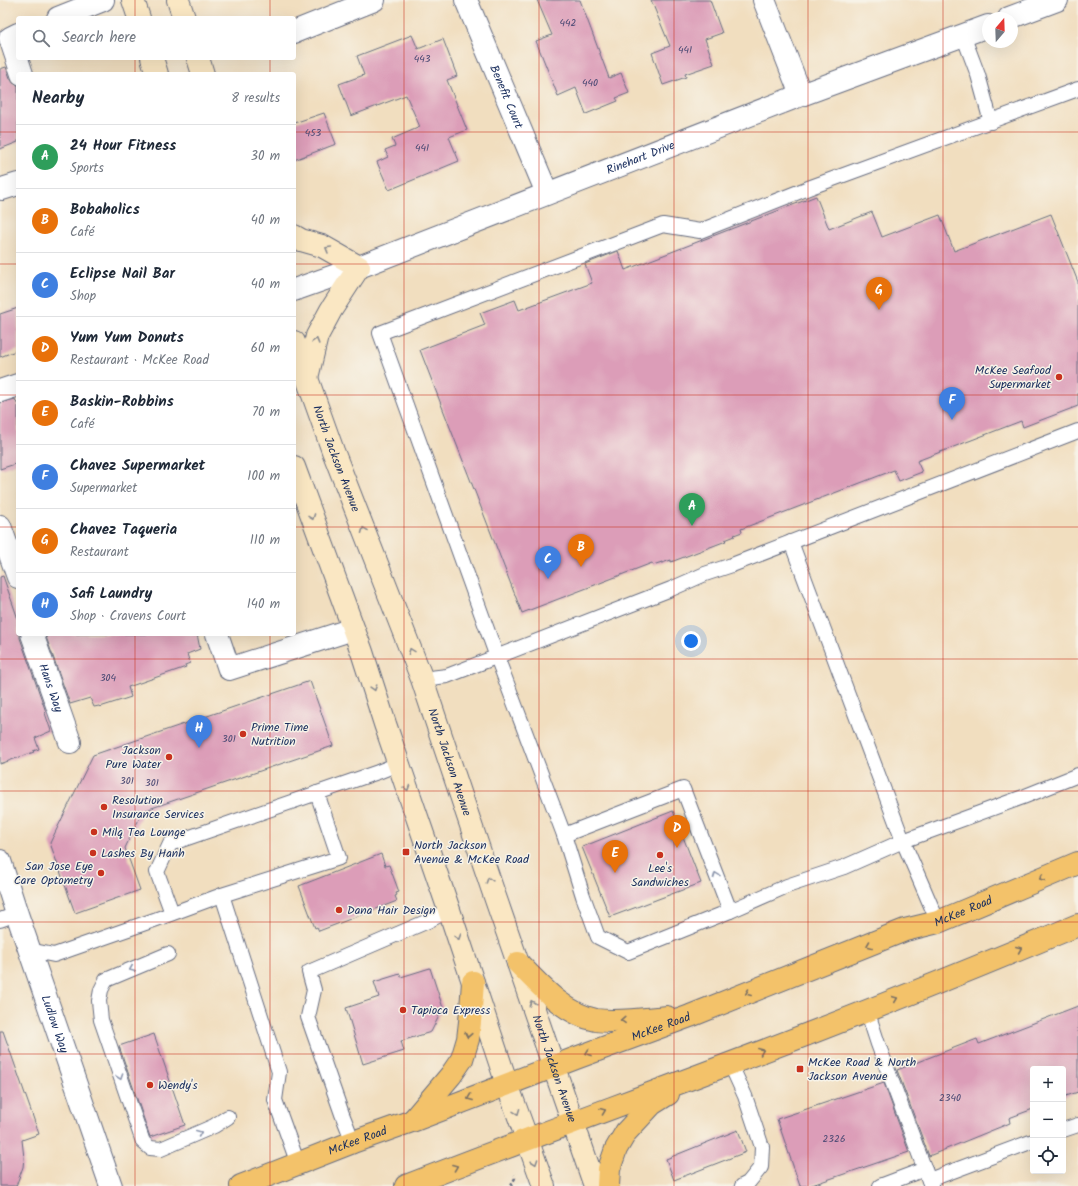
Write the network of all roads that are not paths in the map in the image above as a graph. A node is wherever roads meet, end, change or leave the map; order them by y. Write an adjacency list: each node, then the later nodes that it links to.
1 (103, 0): 9 (street)
2 (133, 0): 10 (main road)
3 (178, 0): 11 (main road)
4 (374, 0): 13 (street)
5 (466, 0): 26 (street, Benefit Court)
6 (764, 0): 24 (street)
7 (1057, 0): 8 (street)
8 (1018, 15)
9 (63, 16)
10 (138, 16)
11 (183, 16)
12 (982, 28): 15 (street, Rinehart Drive)
13 (296, 31)
14 (16, 35): 16 (street)
15 (963, 35): 24 (street, Rinehart Drive); 25 (lane)
16 (16, 56)
17 (17, 60): 20 (street)
18 (153, 60): 21 (main road)
19 (199, 60): 22 (main road)
20 (21, 72)
21 (156, 72)
22 (203, 72)
23 (1078, 89): 25 (lane)
24 (802, 95): 26 (street, Rinehart Drive)
25 (991, 122): 42 (lane)
26 (547, 194): 28 (street, Rinehart Drive)
27 (296, 237): 28 (main road, one-way to 27)
28 (359, 267): 29 (street, Rinehart Drive); 31 (main road, one-way to 28)
29 (296, 289)
30 (296, 348): 31 (main road, North Jackson Avenue)
31 (307, 378): 43 (main road, North Jackson Avenue, one-way to 31)
32 (16, 386): 33 (street)
33 (0, 391)
34 (1078, 431): 37 (lane)
35 (296, 472): 39 (main road, one-way to 39)
36 (0, 526): 38 (street)
37 (791, 542): 42 (lane); 49 (lane)
38 (16, 571)
39 (353, 629): 41 (street); 45 (main road, one-way to 45)
40 (33, 636): 44 (street, Hans Way)
41 (218, 636)
42 (497, 656): 43 (lane); 48 (lane)
43 (422, 679): 61 (main road, North Jackson Avenue, one-way to 43)
44 (70, 742)
45 (398, 764): 47 (lane); 53 (main road, one-way to 53)
46 (1078, 775): 49 (lane)
47 (317, 793): 52 (lane); 55 (lane)
48 (564, 835): 54 (lane); 54 (lane, one-way to 48)
49 (903, 841): 54 (lane); 57 (lane)
50 (0, 861): 56 (street, Ludlow Way)
51 (1078, 863): 57 (main road, McKee Road, one-way to 57)
52 (222, 895): 55 (lane); 77 (lane)
53 (449, 910): 62 (main road, one-way to 62); 75 (lane)
54 (730, 911)
55 (172, 913): 59 (lane)
56 (8, 917): 59 (street, Ludlow Way)
57 (938, 922): 64 (main road, McKee Road, one-way to 64)
58 (1078, 925): 63 (main road, one-way to 58)
59 (29, 950): 79 (street, Ludlow Way)
60 (168, 954): 69 (lane, one-way to 69)
61 (518, 963): 64 (main road, one-way to 61); 66 (main road, North Jackson Avenue, one-way to 61)
62 (473, 982): 68 (main road); 70 (main road, one-way to 70)
63 (867, 1010): 65 (main road, one-way to 63); 78 (lane)
64 (690, 1016): 66 (main road, McKee Road, one-way to 66)
65 (730, 1063): 67 (main road); 85 (lane)
66 (554, 1066): 68 (main road, McKee Road); 71 (main road, North Jackson Avenue)
67 (698, 1075): 71 (main road, one-way to 67); 84 (main road)
68 (507, 1084): 70 (main road, McKee Road, one-way to 70); 74 (main road, one-way to 74)
69 (228, 1117)
70 (412, 1121): 75 (main road, McKee Road)
71 (574, 1122): 74 (main road); 83 (main road, North Jackson Avenue)
72 (1078, 1125): 73 (lane)
73 (1066, 1129)
74 (527, 1139): 81 (main road, one-way to 74); 82 (main road, one-way to 82)
75 (353, 1142): 77 (main road, McKee Road)
76 (1030, 1142): 78 (lane)
77 (298, 1164): 80 (main road, McKee Road)
78 (928, 1178): 86 (lane)
79 (111, 1186)
80 (241, 1186)
81 (406, 1186)
82 (544, 1186)
83 (595, 1186)
84 (608, 1186)
85 (742, 1186)
86 (880, 1186)

